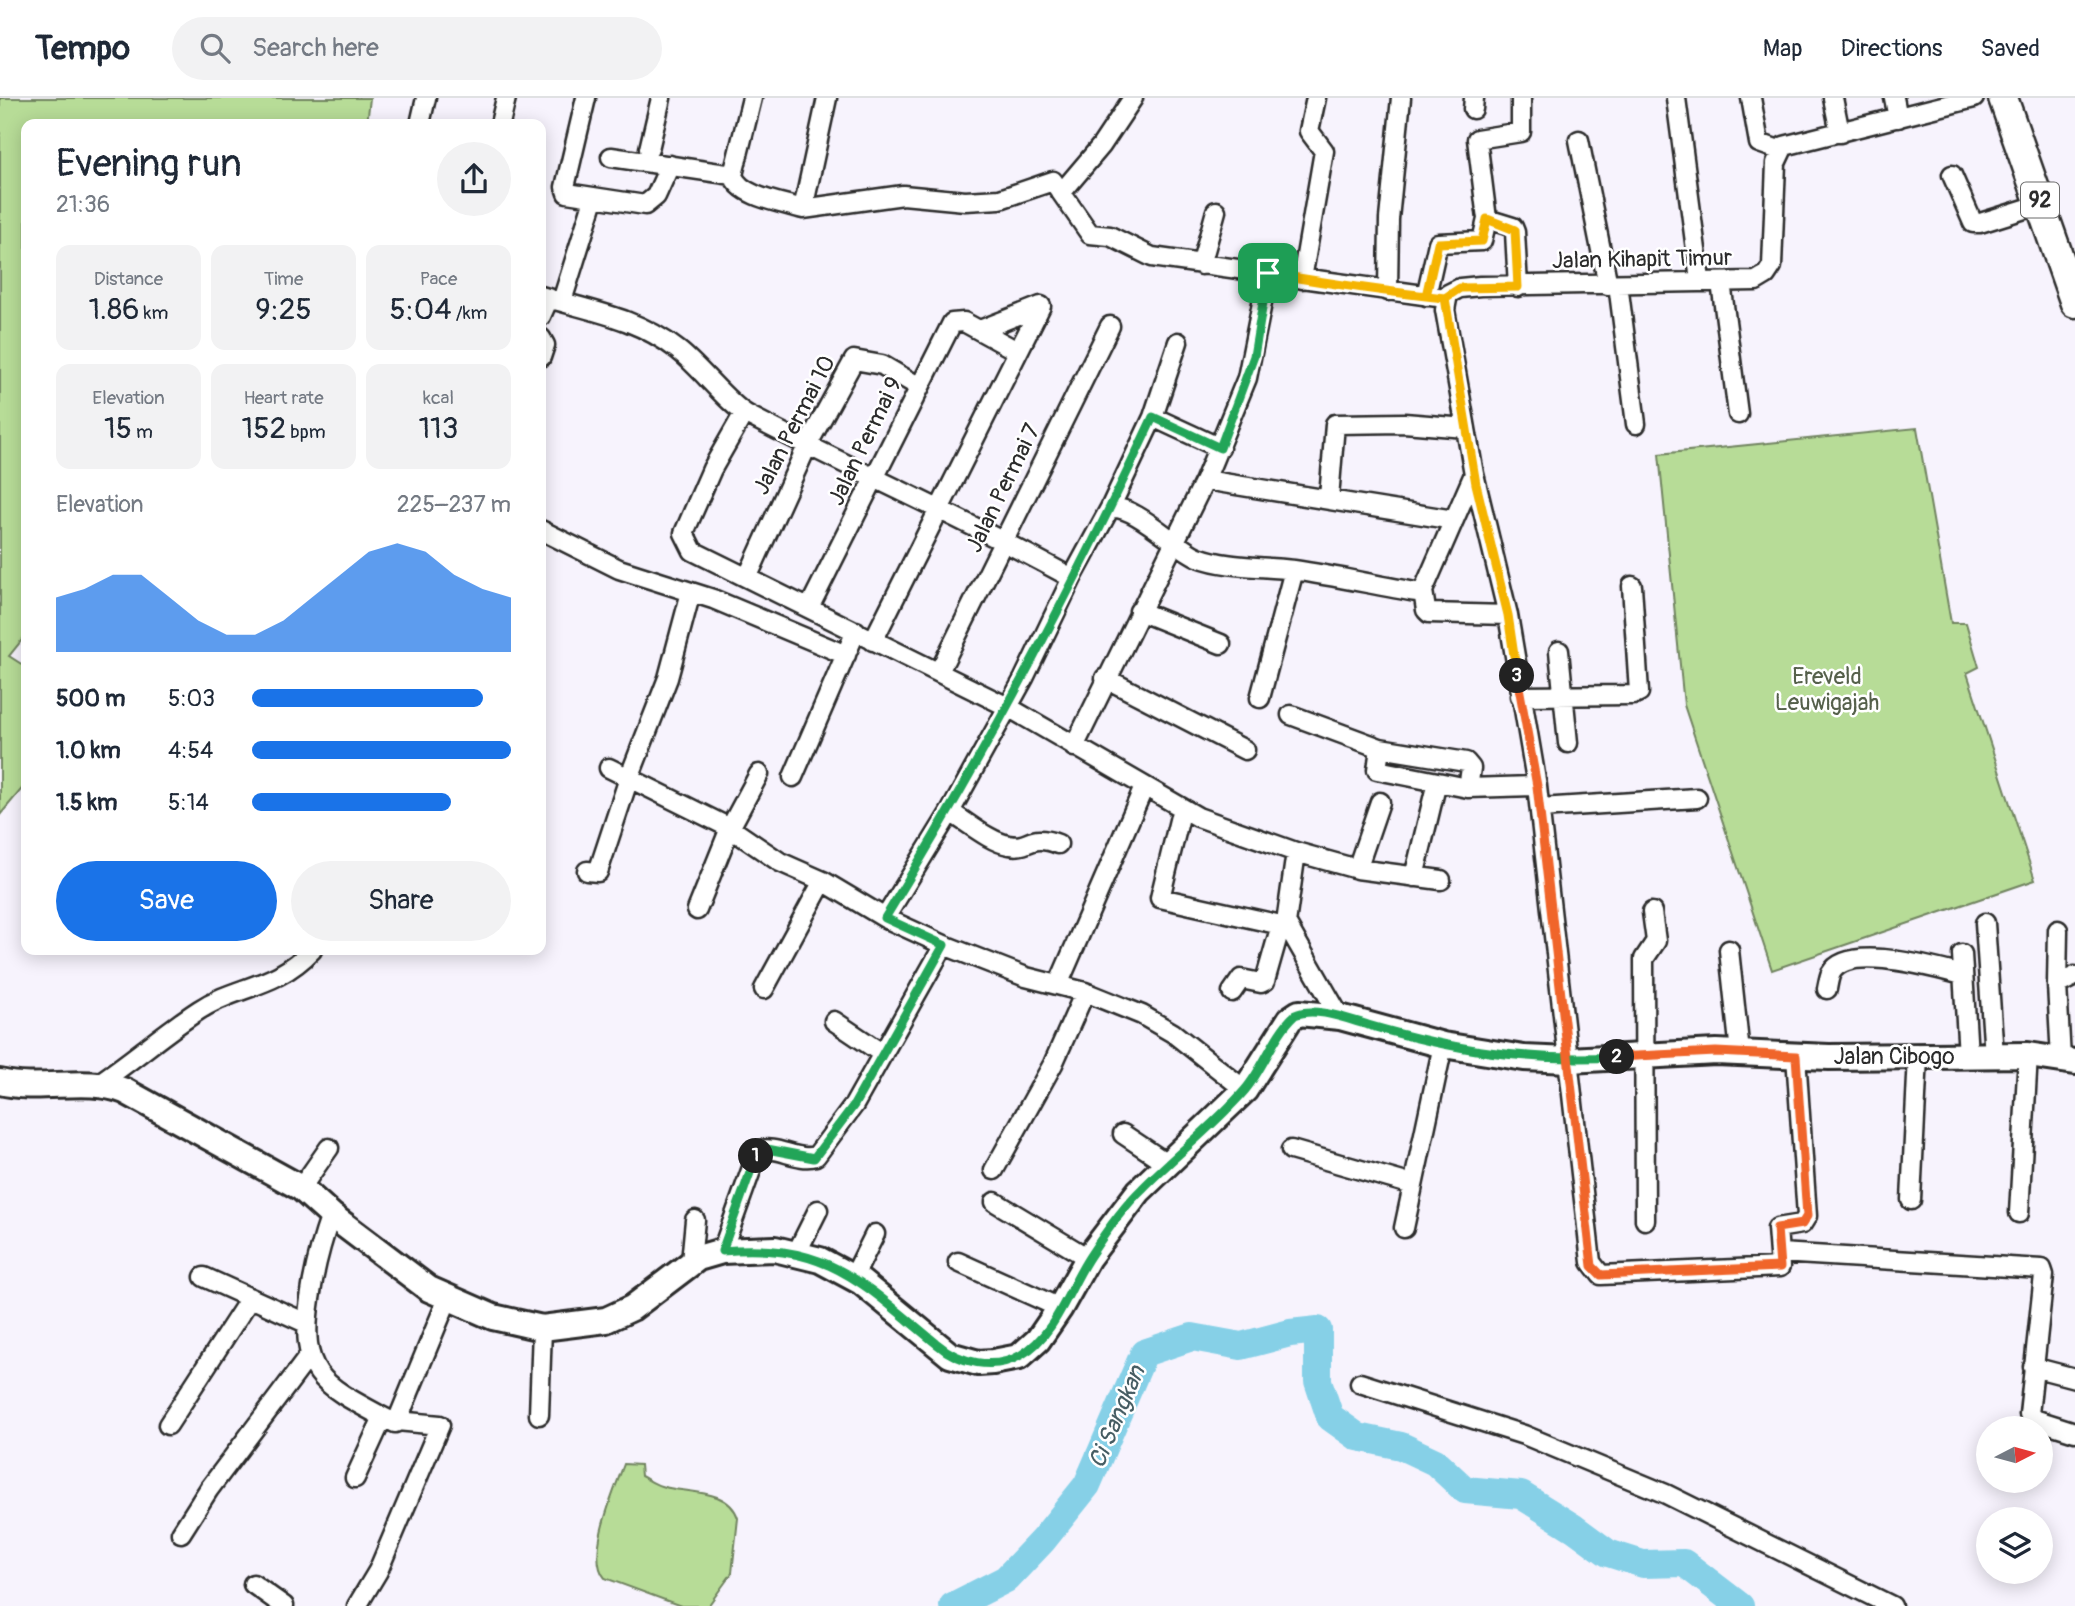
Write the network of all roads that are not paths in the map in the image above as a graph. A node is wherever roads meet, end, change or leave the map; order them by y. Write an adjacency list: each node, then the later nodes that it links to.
1 (426, 98): 18 (street)
2 (506, 98): 19 (street)
3 (586, 98): 29 (street)
4 (661, 98): 22 (street)
5 (752, 98): 26 (street)
6 (827, 98): 31 (street)
7 (1133, 98): 28 (street)
8 (1316, 98): 36 (street)
9 (1401, 98): 41 (street)
10 (1521, 98): 33 (street)
11 (1676, 98): 37 (street)
12 (1751, 98): 23 (street)
13 (1833, 98): 20 (street)
14 (1894, 98): 17 (street)
15 (1974, 98): 17 (street)
16 (2003, 98): 30 (main road, 92)
17 (1898, 118): 20 (street)
18 (421, 119)
19 (501, 119)
20 (1840, 132): 23 (street)
21 (1579, 140): 39 (street)
22 (649, 149)
23 (1779, 150): 38 (street, Jalan Kihapit Timur)
24 (611, 157): 25 (street)
25 (670, 165): 26 (street); 29 (street)
26 (733, 175): 31 (street)
27 (1952, 175): 30 (street)
28 (1062, 192): 31 (street); 34 (street)
29 (594, 199): 44 (street)
30 (2041, 204): 42 (main road, 92)
31 (803, 209)
32 (1216, 211): 34 (street)
33 (1487, 219): 40 (street); 43 (street)
34 (1201, 265): 35 (street)
35 (1268, 273): 36 (street); 57 (street)
36 (1302, 279): 41 (street)
37 (1700, 280): 38 (street, Jalan Kihapit Timur); 39 (street, Jalan Kihapit Timur)
38 (1721, 282): 52 (street)
39 (1613, 284): 40 (street, Jalan Kihapit Timur); 54 (street)
40 (1518, 287): 45 (street, Jalan Kihapit Timur)
41 (1388, 291): 43 (street)
42 (2073, 292)
43 (1426, 296): 45 (street)
44 (551, 298): 51 (street)
45 (1445, 298): 55 (street)
46 (1110, 326): 66 (street, Jalan Permai 7)
47 (980, 330): 49 (street, Jalan Permai 9); 49 (street, Jalan Permai 9); 50 (street, Jalan Permai 9)
48 (1178, 342): 53 (street)
49 (1017, 351): 63 (street)
50 (918, 386): 56 (street, Jalan Permai 10); 59 (street, Jalan Permai 9)
51 (744, 414): 56 (street); 69 (street)
52 (1738, 414)
53 (1153, 417): 57 (street); 62 (street)
54 (1636, 424)
55 (1466, 428): 58 (street); 61 (street)
56 (808, 444): 59 (street); 69 (street, Jalan Permai 10)
57 (1220, 448): 60 (street)
58 (1474, 474): 64 (street); 76 (street)
59 (874, 479): 63 (street); 74 (street, Jalan Permai 9)
60 (1205, 480): 61 (street); 67 (street)
61 (1329, 498): 64 (street)
62 (1110, 508): 67 (street); 70 (street)
63 (939, 510): 66 (street); 78 (street)
64 (1454, 520): 72 (street)
65 (546, 532): 73 (street)
66 (1004, 540): 70 (street); 82 (street, Jalan Permai 7)
67 (1172, 541): 68 (street); 75 (street)
68 (1294, 570): 72 (street); 86 (street)
69 (748, 576): 74 (street)
70 (1072, 578): 87 (street)
71 (1632, 586): 85 (street)
72 (1423, 591): 76 (street)
73 (691, 592): 81 (street); 96 (street)
74 (809, 608): 77 (street)
75 (1139, 611): 79 (street); 83 (street)
76 (1508, 615): 84 (street)
77 (856, 631): 78 (street); 81 (street)
78 (873, 640): 82 (street)
79 (1221, 644)
80 (1559, 651): 85 (street)
81 (846, 655): 95 (street)
82 (939, 672): 87 (street)
83 (1105, 678): 90 (street); 92 (street)
84 (1520, 696): 85 (street); 98 (street)
85 (1564, 696): 89 (street)
86 (1260, 698)
87 (1008, 707): 90 (street); 105 (street)
88 (1291, 715): 91 (street)
89 (1568, 743)
90 (1074, 747): 99 (street)
91 (1380, 748): 97 (street); 100 (street)
92 (1245, 750)
93 (609, 768): 96 (street)
94 (759, 774): 106 (street)
95 (793, 777)
96 (629, 778): 106 (street); 110 (street)
97 (1437, 782): 100 (street); 111 (street)
98 (1537, 786): 100 (street); 104 (street)
99 (1144, 787): 103 (street); 126 (street)
100 (1468, 788)
101 (1697, 798): 104 (street)
102 (1380, 802): 109 (street)
103 (1182, 808): 108 (street); 118 (street)
104 (1540, 808): 143 (street)
105 (950, 813): 107 (street); 116 (street)
106 (730, 828): 113 (street); 114 (street)
107 (1058, 844)
108 (1296, 852): 109 (street); 118 (street)
109 (1357, 869): 111 (street)
110 (587, 871)
111 (1415, 877): 112 (street)
112 (1441, 880)
113 (823, 881): 116 (street); 128 (street)
114 (697, 910)
115 (1652, 912): 137 (street)
116 (885, 918): 120 (street)
117 (1985, 923): 142 (street)
118 (1284, 924): 131 (street); 132 (street)
119 (2058, 930): 127 (street)
120 (944, 945): 126 (street); 136 (street)
121 (1729, 950): 135 (street)
122 (1962, 954): 124 (street)
123 (305, 955): 146 (street)
124 (1963, 975): 129 (street); 141 (street)
125 (2075, 976): 127 (street)
126 (1058, 985): 130 (street)
127 (2057, 985): 144 (street)
128 (764, 989)
129 (1827, 989)
130 (1085, 992): 147 (street); 152 (street)
131 (1232, 992)
132 (1340, 1017): 134 (street, Jalan Cibogo); 147 (street, Jalan Cibogo)
133 (834, 1021): 136 (street)
134 (1443, 1045): 143 (street, Jalan Cibogo); 153 (street)
135 (1740, 1053): 137 (street, Jalan Cibogo); 139 (street, Jalan Cibogo)
136 (883, 1054): 164 (street)
137 (1642, 1054): 143 (street, Jalan Cibogo); 161 (street)
138 (2028, 1055): 142 (street, Jalan Cibogo); 144 (street, Jalan Cibogo); 158 (street)
139 (1796, 1056): 140 (street, Jalan Cibogo); 166 (street)
140 (1918, 1056): 141 (street, Jalan Cibogo); 155 (street)
141 (1968, 1056): 142 (street, Jalan Cibogo)
142 (1994, 1056)
143 (1569, 1060): 166 (street)
144 (2068, 1060)
145 (0, 1082): 146 (street)
146 (99, 1083): 154 (street)
147 (1245, 1090): 151 (street)
148 (1123, 1134): 151 (street)
149 (329, 1148): 154 (street)
150 (1291, 1150): 153 (street)
151 (1168, 1164): 167 (street)
152 (994, 1170)
153 (1413, 1185): 162 (street)
154 (301, 1188): 159 (street)
155 (1911, 1200)
156 (995, 1202): 167 (street)
157 (818, 1210): 165 (street)
158 (2019, 1213)
159 (331, 1215): 172 (street); 175 (street)
160 (695, 1220): 168 (street)
161 (1645, 1220)
162 (1404, 1228)
163 (875, 1234): 171 (street)
164 (722, 1251): 165 (street); 168 (street)
165 (797, 1252): 171 (street)
166 (1780, 1254): 178 (street)
167 (1088, 1258): 174 (street)
168 (691, 1262): 176 (street)
169 (958, 1262): 174 (street)
170 (204, 1278): 173 (street)
171 (853, 1278): 174 (street)
172 (448, 1298): 176 (street); 182 (street)
173 (249, 1300): 175 (street); 183 (street)
174 (1060, 1308)
175 (306, 1323): 177 (street)
176 (542, 1328): 181 (street)
177 (309, 1356): 182 (street); 186 (street)
178 (2033, 1367): 179 (street); 184 (street)
179 (2075, 1378)
180 (1360, 1383): 190 (street)
181 (539, 1415)
182 (395, 1416): 185 (street); 189 (street)
183 (168, 1425)
184 (2075, 1432)
185 (355, 1478)
186 (181, 1533)
187 (253, 1584): 188 (street)
188 (284, 1606)
189 (357, 1606)
190 (1892, 1606)

